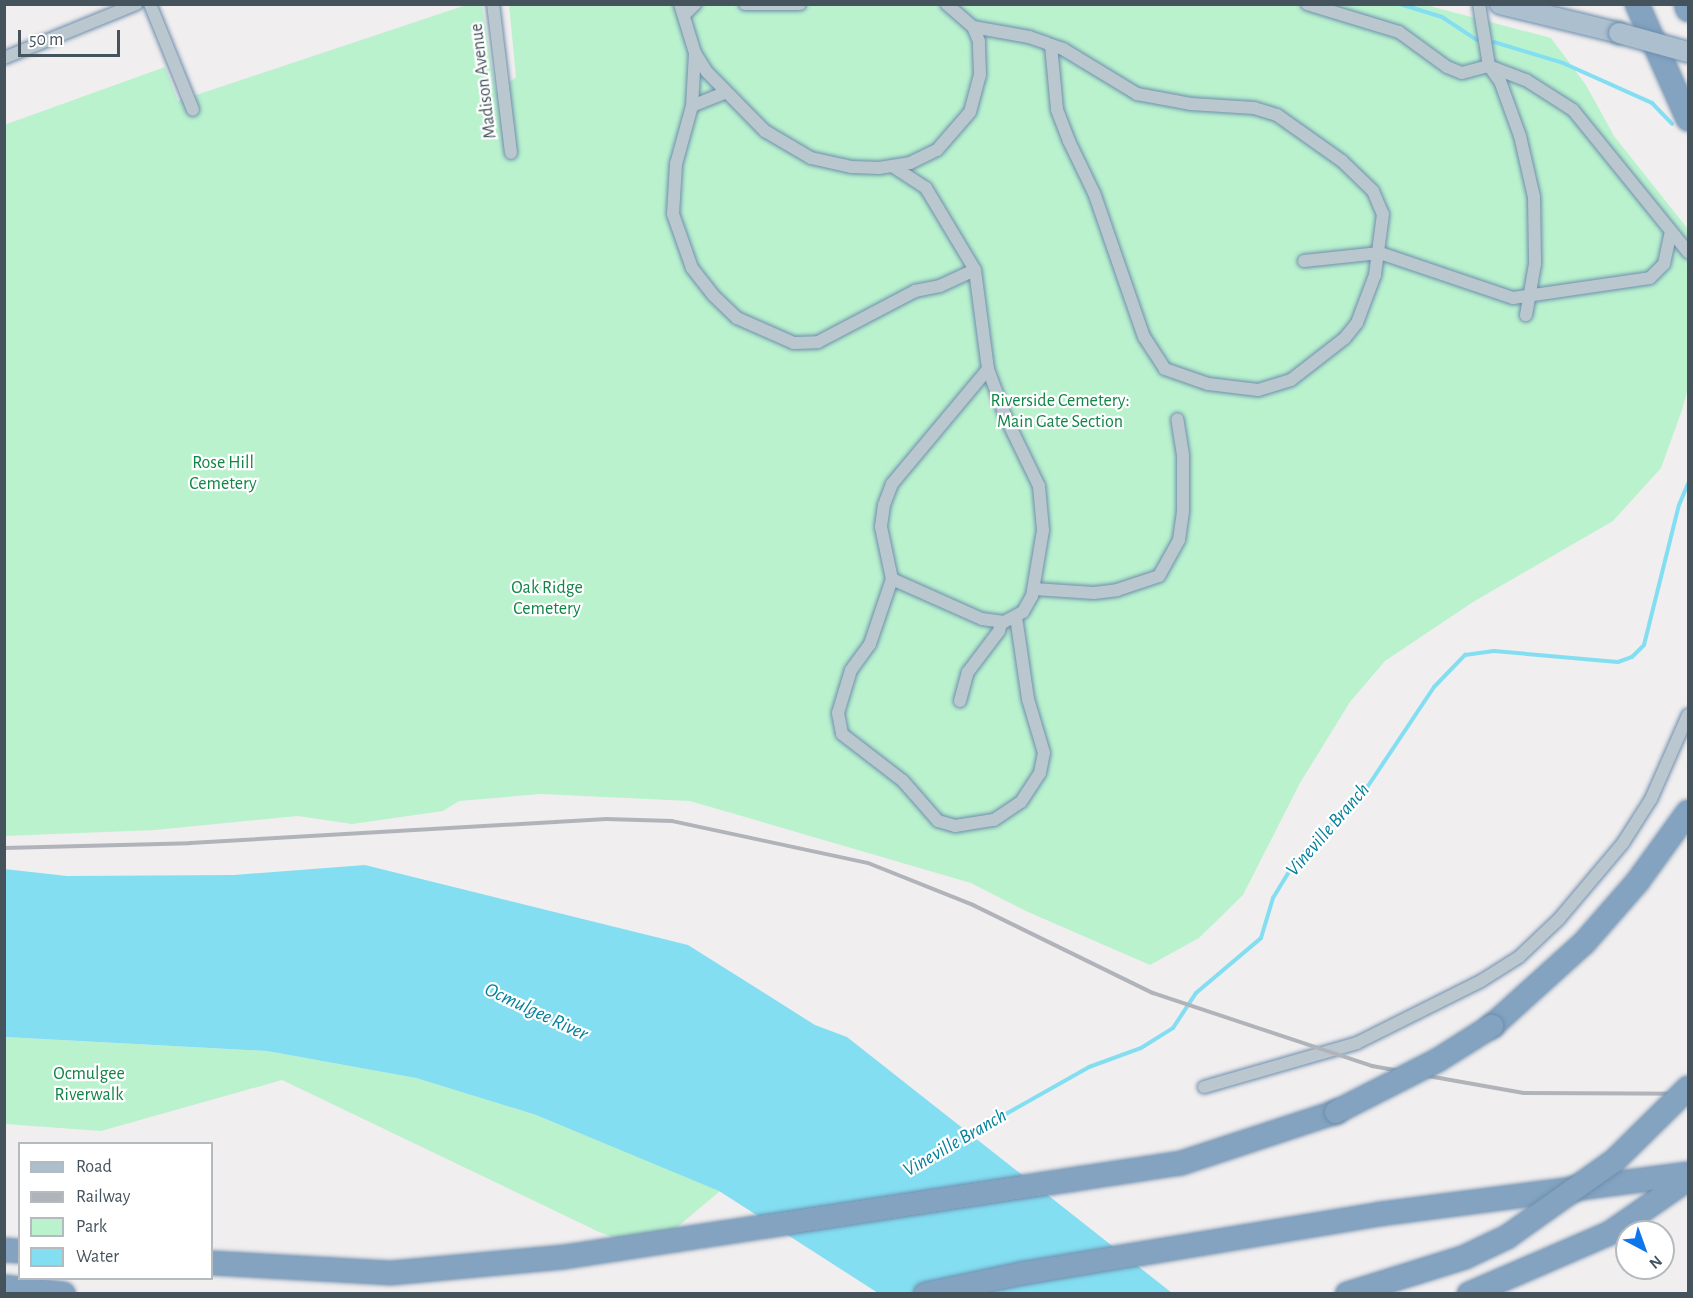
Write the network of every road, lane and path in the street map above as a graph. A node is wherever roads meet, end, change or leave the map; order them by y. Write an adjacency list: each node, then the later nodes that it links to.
1 (136, 4): 19 (street)
2 (150, 4): 23 (street)
3 (493, 4): 25 (street, Madison Avenue)
4 (695, 4): 13 (street)
5 (745, 4): 6 (street)
6 (800, 4)
7 (947, 4): 15 (street)
8 (1307, 4): 20 (street)
9 (1479, 4): 20 (street)
10 (1500, 4): 17 (main road, bridge)
11 (1637, 4): 24 (highway)
12 (1686, 4): 14 (highway)
13 (682, 10): 18 (street)
14 (1689, 10)
15 (973, 27): 16 (street); 26 (street)
16 (1051, 45): 31 (street); 31 (street)
17 (1689, 52)
18 (695, 53): 21 (street); 22 (street)
19 (4, 58)
20 (1489, 66): 29 (street); 34 (street)
21 (726, 93): 22 (street); 27 (street)
22 (692, 106): 33 (street)
23 (194, 110)
24 (1689, 119)
25 (511, 153)
26 (929, 155): 27 (street); 28 (street)
27 (894, 167): 28 (street)
28 (923, 185): 33 (street)
29 (1671, 232): 30 (street); 34 (street)
30 (1689, 252)
31 (1380, 253): 32 (street); 34 (street)
32 (1304, 261)
33 (975, 270): 36 (street)
34 (1529, 296): 35 (street)
35 (1526, 315)
36 (988, 369): 38 (street); 39 (street)
37 (1177, 418): 39 (street)
38 (891, 579): 40 (street); 41 (street)
39 (1034, 589): 40 (street)
40 (1016, 617): 41 (street)
41 (1001, 623): 42 (street)
42 (960, 701)
43 (1689, 715): 45 (street)
44 (1689, 812): 49 (highway, bridge)
45 (1203, 1088)
46 (1689, 1088): 53 (highway, bridge)
47 (1689, 1174): 52 (highway)
48 (1689, 1179): 54 (highway)
49 (213, 1263)
50 (4, 1287): 51 (highway)
51 (64, 1293)
52 (925, 1293)
53 (1347, 1293)
54 (1469, 1293)

